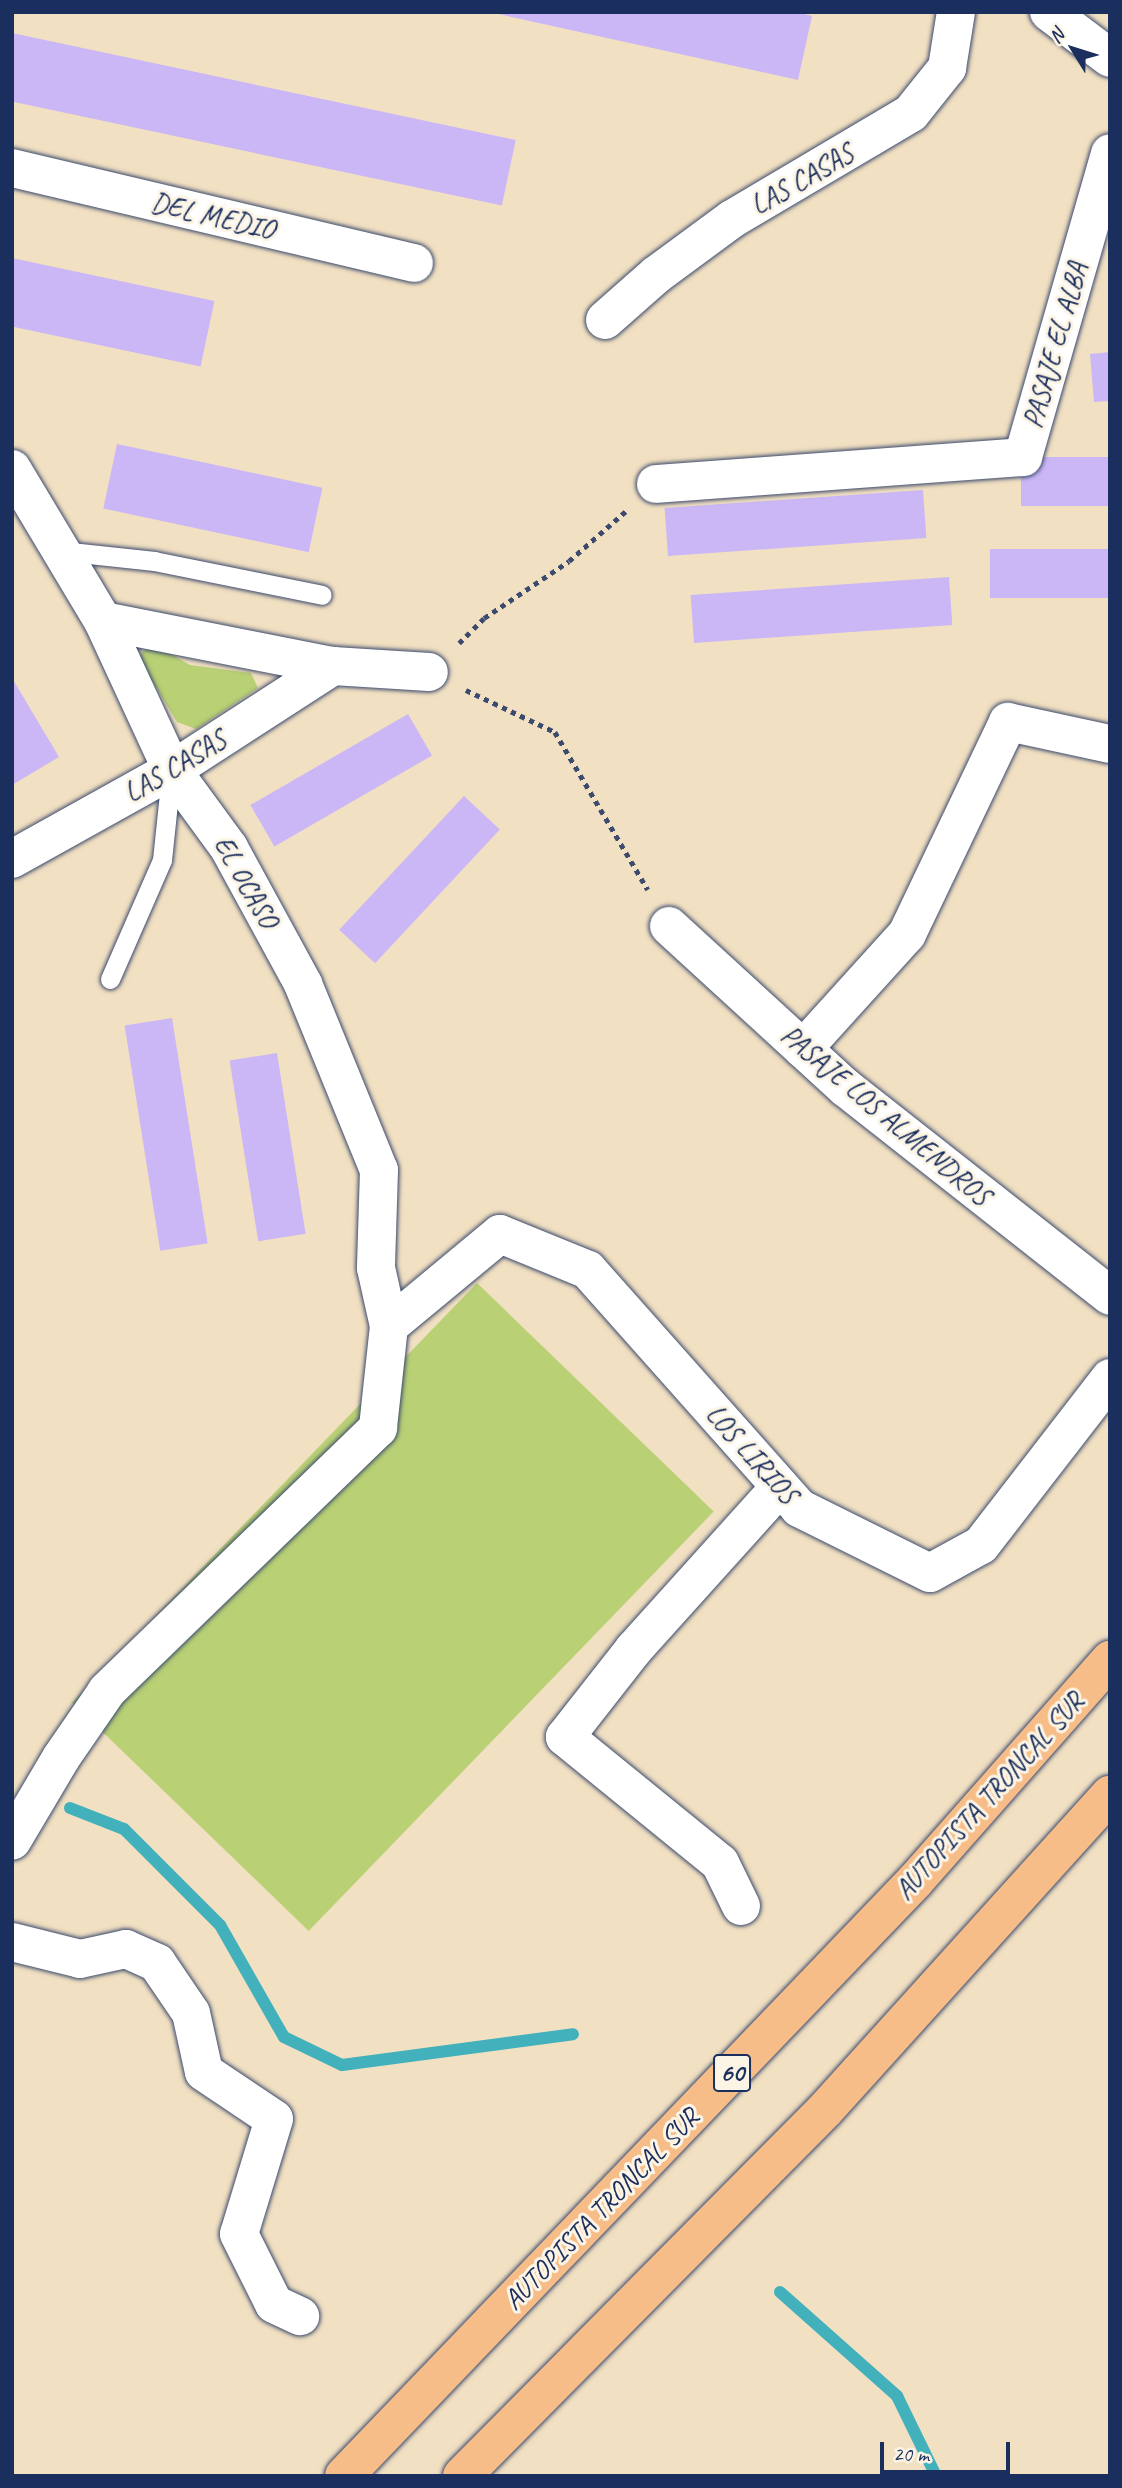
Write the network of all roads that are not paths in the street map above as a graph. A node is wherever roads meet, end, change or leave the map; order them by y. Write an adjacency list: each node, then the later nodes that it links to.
1 (957, 12): 7 (street, LAS CASAS)
2 (1049, 12): 3 (street)
3 (1110, 58)
4 (1110, 153): 9 (street, PASAJE EL ALBA)
5 (12, 169): 6 (street, DEL MEDIO)
6 (414, 263)
7 (606, 320)
8 (12, 469): 10 (street, EL OCASO)
9 (656, 484)
10 (60, 551): 11 (lane); 12 (street, EL OCASO)
11 (322, 595)
12 (103, 621): 13 (street); 16 (street, EL OCASO)
13 (333, 666): 14 (street); 16 (street, LAS CASAS)
14 (429, 672)
15 (1110, 744): 20 (street)
16 (172, 770): 17 (street, LAS CASAS); 19 (lane); 22 (street, EL OCASO)
17 (12, 859)
18 (669, 926): 20 (street, PASAJE LOS ALMENDROS)
19 (110, 979)
20 (803, 1049): 21 (street, PASAJE LOS ALMENDROS)
21 (1110, 1296)
22 (388, 1326): 24 (street, LOS LIRIOS); 27 (street, EL OCASO)
23 (1110, 1378): 24 (street, LOS LIRIOS)
24 (780, 1487): 28 (street)
25 (1110, 1660): 31 (highway, AUTOPISTA TRONCAL SUR / 60)
26 (1110, 1794): 32 (highway)
27 (16, 1824)
28 (741, 1906)
29 (12, 1942): 30 (street)
30 (300, 2316)
31 (344, 2476)
32 (462, 2476)

